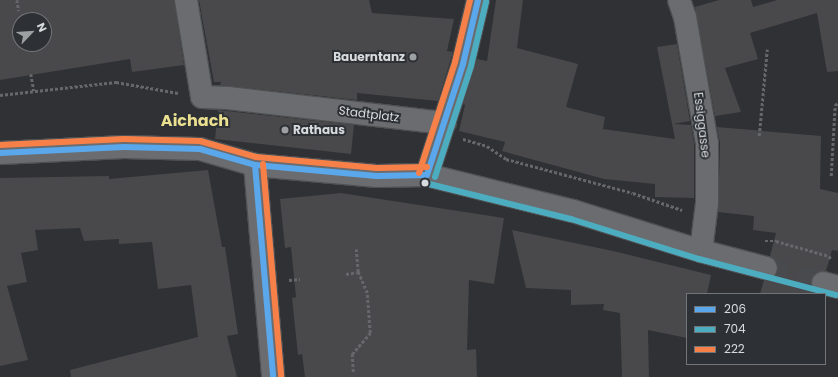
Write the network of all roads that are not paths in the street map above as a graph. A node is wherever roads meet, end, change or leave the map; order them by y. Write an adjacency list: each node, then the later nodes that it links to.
1 (186, 0): 4 (street, Stadtplatz)
2 (478, 0): 4 (street)
3 (679, 0): 8 (street, Essiggasse)
4 (443, 128): 7 (street)
5 (0, 153): 6 (street)
6 (255, 165): 7 (street); 10 (street)
7 (427, 175): 8 (street)
8 (701, 251): 9 (street)
9 (766, 268)
10 (273, 377)

